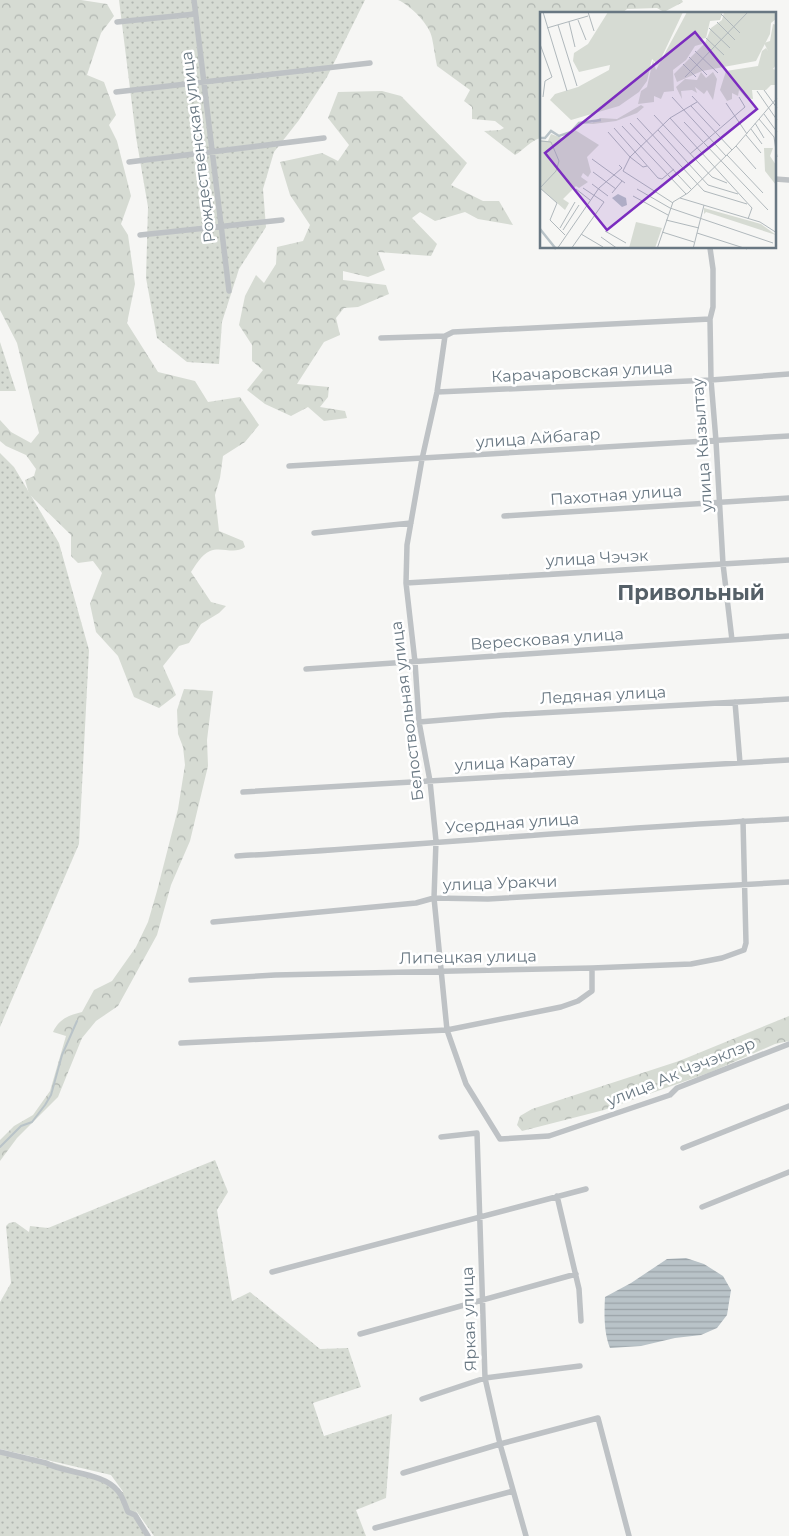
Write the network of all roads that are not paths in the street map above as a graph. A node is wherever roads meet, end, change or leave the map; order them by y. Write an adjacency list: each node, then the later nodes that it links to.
1 (194, 0): 2 (street, Рождественская улица)
2 (195, 14): 3 (street); 5 (street, Рождественская улица)
3 (117, 22)
4 (370, 63): 5 (street)
5 (204, 82): 6 (street); 8 (street, Рождественская улица)
6 (116, 92)
7 (324, 138): 8 (street)
8 (212, 152): 9 (street); 13 (street, Рождественская улица)
9 (129, 162)
10 (776, 179): 11 (street)
11 (789, 180)
12 (282, 220): 13 (street)
13 (221, 226): 14 (street); 16 (street, Рождественская улица)
14 (140, 235)
15 (710, 249): 17 (street, улица Кызылтау)
16 (229, 291)
17 (710, 319): 18 (street); 21 (street, улица Кызылтау)
18 (445, 336): 19 (street); 22 (street, Белоствольная улица)
19 (381, 338)
20 (789, 374): 21 (street, Карачаровская улица)
21 (711, 380): 22 (street, Карачаровская улица); 24 (street, улица Кызылтау)
22 (437, 392): 25 (street, Белоствольная улица)
23 (789, 436): 24 (street, улица Айбагар)
24 (716, 441): 25 (street, улица Айбагар); 28 (street, улица Кызылтау)
25 (422, 459): 26 (street, улица Айбагар); 30 (street, Белоствольная улица)
26 (288, 466)
27 (789, 498): 28 (street, Пахотная улица)
28 (719, 502): 29 (street, Пахотная улица); 33 (street, улица Кызылтау)
29 (504, 516)
30 (411, 523): 31 (street); 34 (street, Белоствольная улица)
31 (314, 533)
32 (789, 560): 33 (street, улица Чэчэк)
33 (723, 564): 34 (street, улица Чэчэк); 36 (street, улица Кызылтау)
34 (406, 583): 37 (street, Белоствольная улица)
35 (789, 636): 36 (street, Вересковая улица)
36 (732, 640): 37 (street, Вересковая улица)
37 (415, 662): 38 (street, Вересковая улица); 41 (street, Белоствольная улица)
38 (306, 669)
39 (789, 699): 40 (street, Ледяная улица)
40 (735, 702): 41 (street, Ледяная улица); 43 (street)
41 (419, 722): 44 (street, Белоствольная улица)
42 (789, 760): 43 (street, улица Каратау)
43 (740, 763): 44 (street, улица Каратау)
44 (430, 781): 45 (street, улица Каратау); 48 (street, Белоствольная улица)
45 (244, 792)
46 (789, 819): 47 (street, Усердная улица)
47 (743, 821): 48 (street, Усердная улица); 51 (street)
48 (436, 841): 49 (street, Усердная улица); 52 (street, Белоствольная улица)
49 (237, 856)
50 (789, 882): 51 (street, улица Уракчи)
51 (746, 886): 52 (street, улица Уракчи); 54 (street, Липецкая улица)
52 (434, 898): 53 (street, улица Уракчи); 55 (street, Белоствольная улица)
53 (213, 922)
54 (592, 968): 55 (street, Липецкая улица); 57 (street)
55 (442, 972): 56 (street, Липецкая улица); 57 (street, Белоствольная улица)
56 (191, 980)
57 (448, 1030): 58 (street); 60 (street, Белоствольная улица)
58 (181, 1043)
59 (789, 1044): 60 (street, улица Ак Чэчэклэр)
60 (466, 1084)
61 (789, 1106): 63 (street)
62 (441, 1136): 68 (street, Яркая улица)
63 (684, 1148)
64 (789, 1172): 67 (street)
65 (586, 1189): 66 (street)
66 (557, 1196): 68 (street); 70 (street)
67 (702, 1207)
68 (480, 1216): 69 (street); 71 (street, Яркая улица)
69 (272, 1272)
70 (576, 1274): 71 (street); 72 (street)
71 (482, 1300): 73 (street); 75 (street, Яркая улица)
72 (581, 1320)
73 (360, 1334)
74 (580, 1366): 75 (street)
75 (485, 1378): 76 (street); 77 (street, Яркая улица)
76 (422, 1399)
77 (500, 1444): 79 (street); 80 (street, Яркая улица); 84 (street)
78 (0, 1452): 82 (street)
79 (403, 1473)
80 (514, 1491): 81 (street); 83 (street, Яркая улица)
81 (375, 1528)
82 (148, 1536)
83 (526, 1536)
84 (629, 1536)

